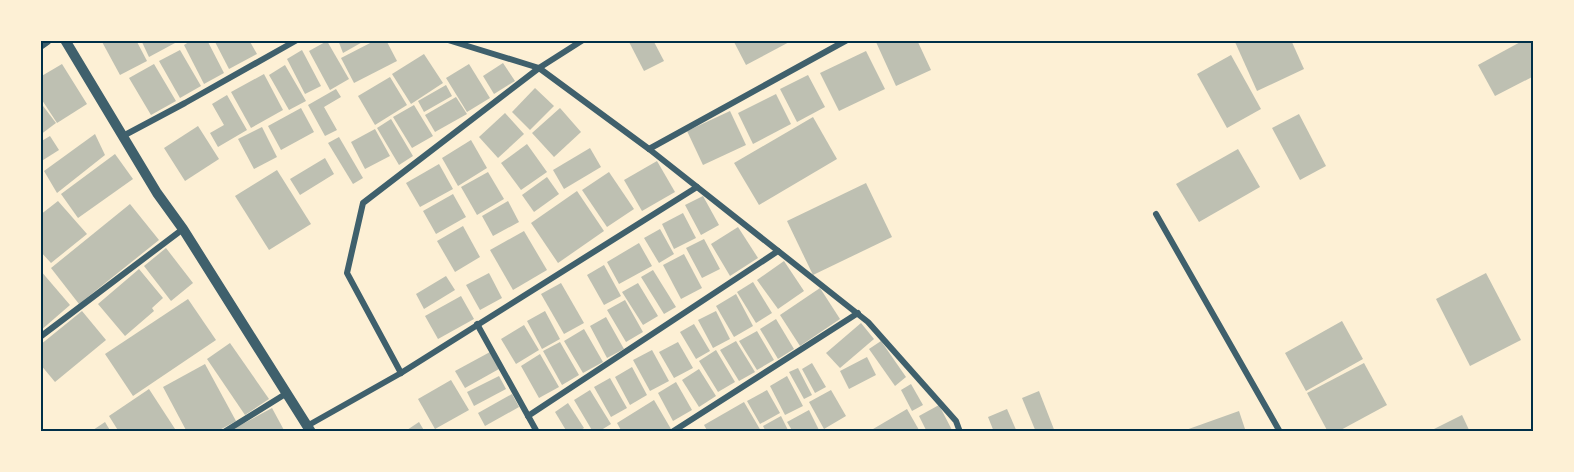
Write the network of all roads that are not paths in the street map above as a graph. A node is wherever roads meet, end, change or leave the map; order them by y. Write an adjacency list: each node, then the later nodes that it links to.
1 (47, 40): 7 (street)
2 (65, 40): 9 (street)
3 (297, 40): 9 (street)
4 (448, 40): 8 (street)
5 (583, 40): 8 (street)
6 (847, 40): 10 (street)
7 (40, 45)
8 (539, 68): 10 (street); 18 (street)
9 (123, 136): 13 (street)
10 (649, 149): 11 (street)
11 (697, 187): 14 (street); 16 (street)
12 (1156, 214): 26 (street)
13 (183, 229): 17 (street); 19 (street)
14 (778, 251): 15 (street); 20 (street)
15 (858, 314): 24 (street); 25 (street)
16 (477, 324): 18 (street); 20 (street)
17 (40, 337)
18 (401, 373): 21 (street)
19 (287, 393): 21 (street); 22 (street)
20 (528, 416): 23 (street)
21 (309, 429)
22 (224, 432)
23 (537, 432)
24 (672, 432)
25 (960, 432)
26 (1280, 432)

